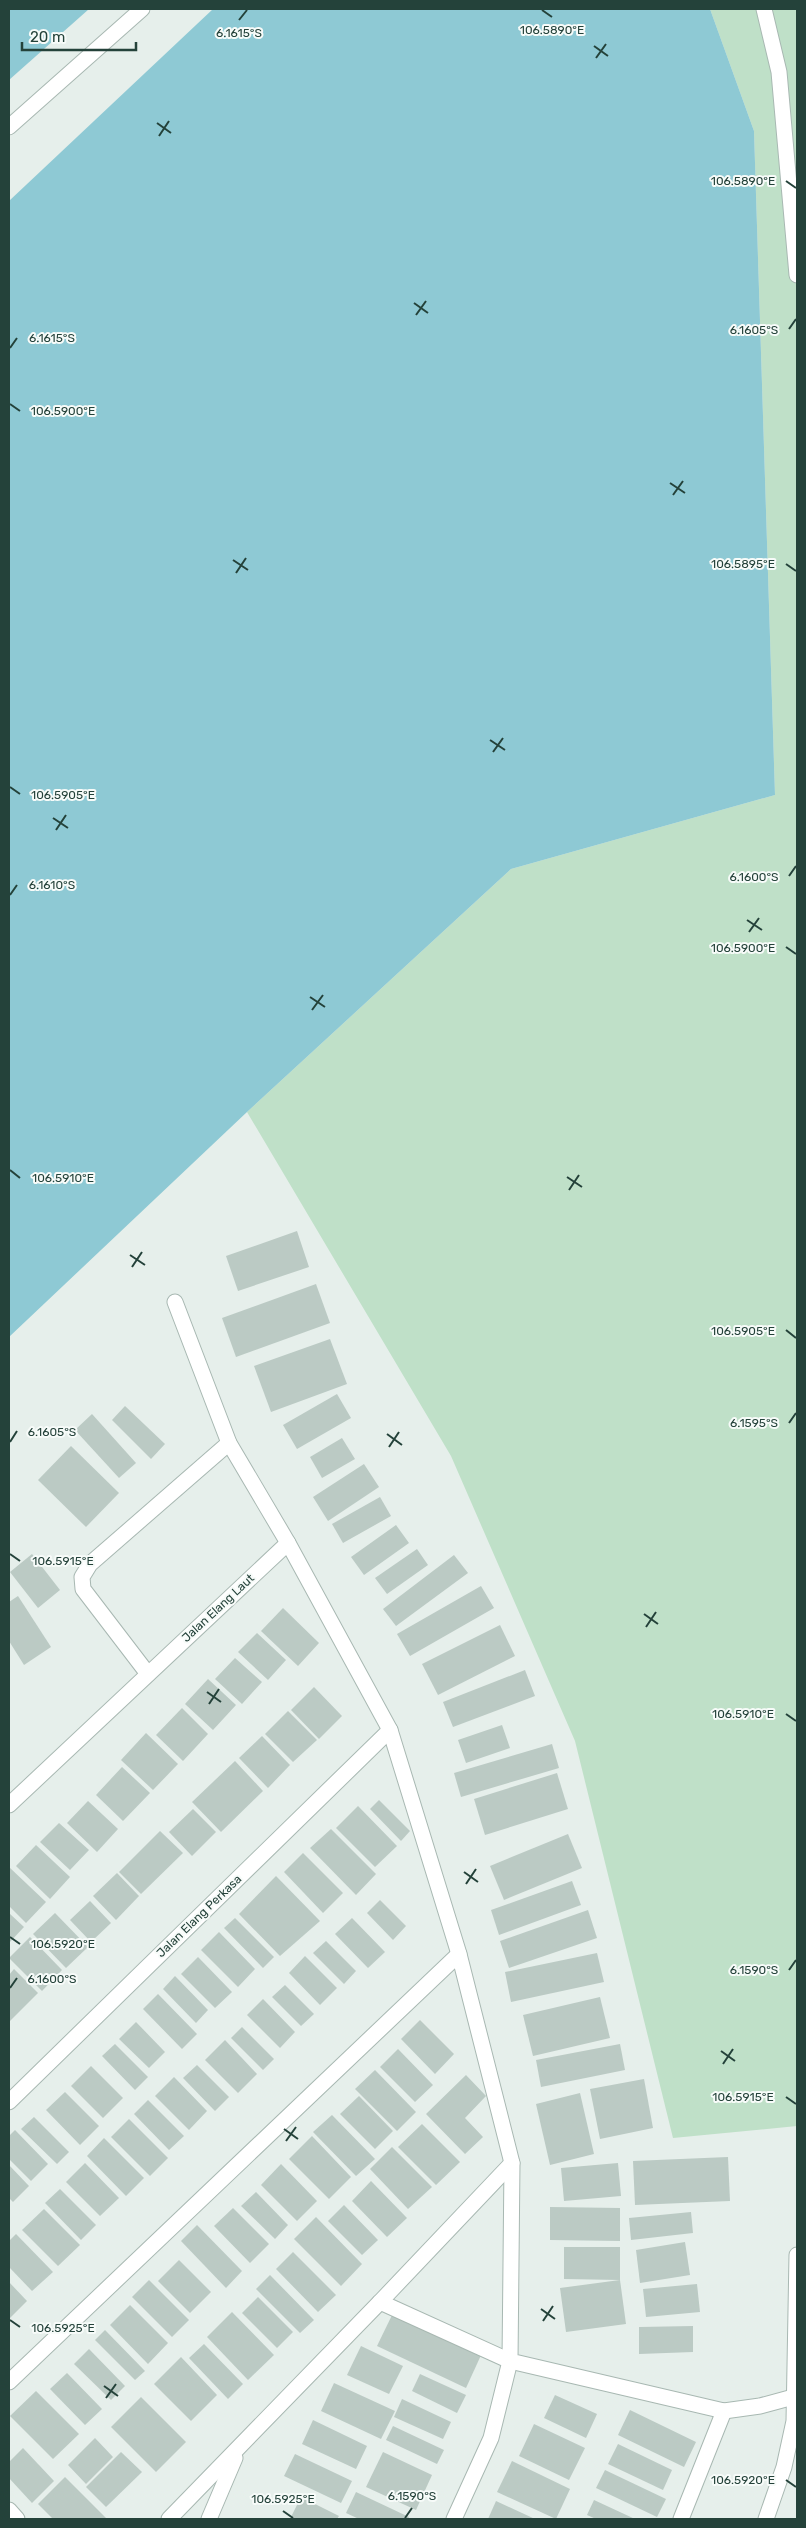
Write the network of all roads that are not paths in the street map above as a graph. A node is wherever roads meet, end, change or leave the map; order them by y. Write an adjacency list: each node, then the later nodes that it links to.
1 (142, 9): 3 (street)
2 (764, 9): 4 (street)
3 (9, 127)
4 (797, 275)
5 (176, 1302): 6 (street)
6 (229, 1443): 7 (street); 8 (street)
7 (288, 1543): 8 (street, Jalan Elang Laut); 9 (street)
8 (148, 1674): 10 (street, Jalan Elang Laut)
9 (390, 1730): 11 (street); 12 (street, Jalan Elang Perkasa)
10 (9, 1805)
11 (459, 1954): 13 (street); 18 (street)
12 (9, 2102)
13 (512, 2163): 15 (street); 17 (street)
14 (797, 2255): 16 (street)
15 (380, 2302): 17 (street); 21 (street)
16 (796, 2330): 19 (street)
17 (510, 2361): 20 (street); 26 (street)
18 (9, 2382)
19 (797, 2396): 20 (street); 28 (street)
20 (724, 2410): 27 (street)
21 (238, 2450): 24 (street); 25 (street)
22 (9, 2510): 23 (street)
23 (17, 2519)
24 (169, 2519)
25 (209, 2519)
26 (454, 2519)
27 (681, 2519)
28 (766, 2519)

